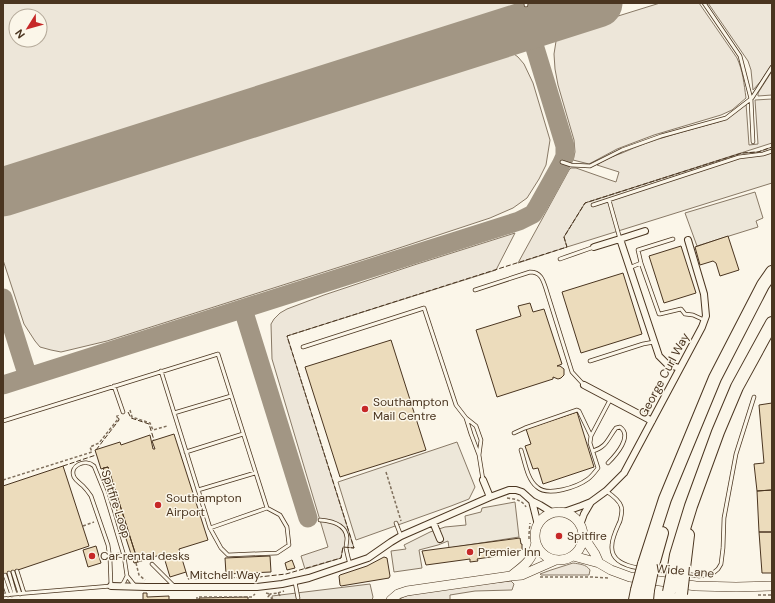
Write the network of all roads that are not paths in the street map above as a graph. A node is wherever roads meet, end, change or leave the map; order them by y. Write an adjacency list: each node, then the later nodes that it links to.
1 (704, 3): 3 (lane)
2 (772, 67): 3 (lane)
3 (751, 99): 4 (lane); 6 (lane)
4 (753, 142)
5 (772, 151): 7 (lane)
6 (562, 162)
7 (609, 200): 8 (lane); 10 (lane)
8 (593, 205)
9 (645, 232): 10 (street)
10 (620, 239): 13 (street); 16 (street)
11 (673, 239): 15 (lane)
12 (688, 240): 19 (street, George Curl Way)
13 (594, 247): 14 (lane)
14 (560, 259)
15 (641, 263): 16 (lane); 19 (lane)
16 (629, 268): 21 (street)
17 (772, 272): 87 (highway, bridge)
18 (476, 290): 26 (lane)
19 (704, 320): 24 (street, George Curl Way)
20 (772, 323): 71 (highway)
21 (654, 342): 23 (lane); 24 (street)
22 (303, 347): 33 (lane)
23 (590, 361)
24 (679, 368): 34 (street, George Curl Way)
25 (162, 371): 27 (lane); 28 (lane); 32 (lane)
26 (584, 385): 30 (street)
27 (114, 386): 31 (lane); 35 (lane)
28 (231, 396): 32 (lane); 37 (lane)
29 (754, 397): 47 (lane)
30 (610, 400): 34 (street); 38 (lane)
31 (123, 412)
32 (174, 413): 41 (lane)
33 (466, 418): 42 (lane); 42 (lane)
34 (652, 421): 47 (street, George Curl Way)
35 (3, 422)
36 (514, 433): 38 (lane)
37 (243, 434): 41 (lane); 44 (lane)
38 (591, 436): 40 (lane)
39 (521, 450): 40 (lane)
40 (593, 451): 43 (lane)
41 (186, 452): 46 (lane)
42 (479, 455): 45 (lane)
43 (608, 463)
44 (255, 473): 46 (lane); 51 (lane)
45 (483, 480): 48 (street)
46 (198, 490): 59 (lane)
47 (606, 491): 50 (street, George Curl Way)
48 (490, 497): 49 (street, Mitchell Way); 55 (street, Mitchell Way)
49 (532, 501): 52 (street, Mitchell Way); 57 (street)
50 (591, 502): 53 (street, George Curl Way); 58 (street, George Curl Way)
51 (267, 508): 59 (lane); 59 (lane)
52 (553, 512): 53 (street); 57 (street)
53 (564, 512): 58 (street)
54 (320, 520): 70 (lane)
55 (433, 522): 60 (street, Mitchell Way); 62 (street)
56 (396, 523): 60 (lane)
57 (538, 525): 63 (street)
58 (580, 525): 61 (street)
59 (210, 528)
60 (400, 536): 70 (street, Mitchell Way)
61 (583, 536): 65 (street); 68 (street)
62 (440, 538)
63 (536, 543): 67 (street); 75 (street)
64 (124, 556): 66 (lane); 66 (lane, Spitfire Loop); 74 (lane, Spitfire Loop)
65 (573, 556): 67 (street); 68 (street, Wide Lane)
66 (110, 559): 78 (lane, Spitfire Loop)
67 (556, 560): 75 (street)
68 (599, 563): 82 (street, Wide Lane)
69 (152, 564): 81 (lane)
70 (350, 564): 77 (street, Mitchell Way)
71 (679, 567): 88 (highway, bridge); 89 (highway, bridge)
72 (17, 570): 84 (lane)
73 (5, 574): 83 (lane)
74 (127, 576): 79 (lane); 80 (lane)
75 (511, 576): 91 (street)
76 (3, 580): 86 (lane)
77 (295, 582): 81 (street, Mitchell Way); 90 (lane)
78 (110, 586): 79 (street, Mitchell Way); 84 (lane, Mitchell Way)
79 (121, 586): 80 (street, Mitchell Way)
80 (135, 586): 81 (street, Mitchell Way)
81 (174, 586)
82 (772, 586)
83 (14, 594): 84 (lane, Mitchell Way); 84 (lane); 86 (lane, Mitchell Way)
84 (22, 594)
85 (3, 595): 86 (lane, Mitchell Way)
86 (8, 595)
87 (642, 595)
88 (668, 596)
89 (681, 597)
90 (298, 598)
91 (391, 600)

